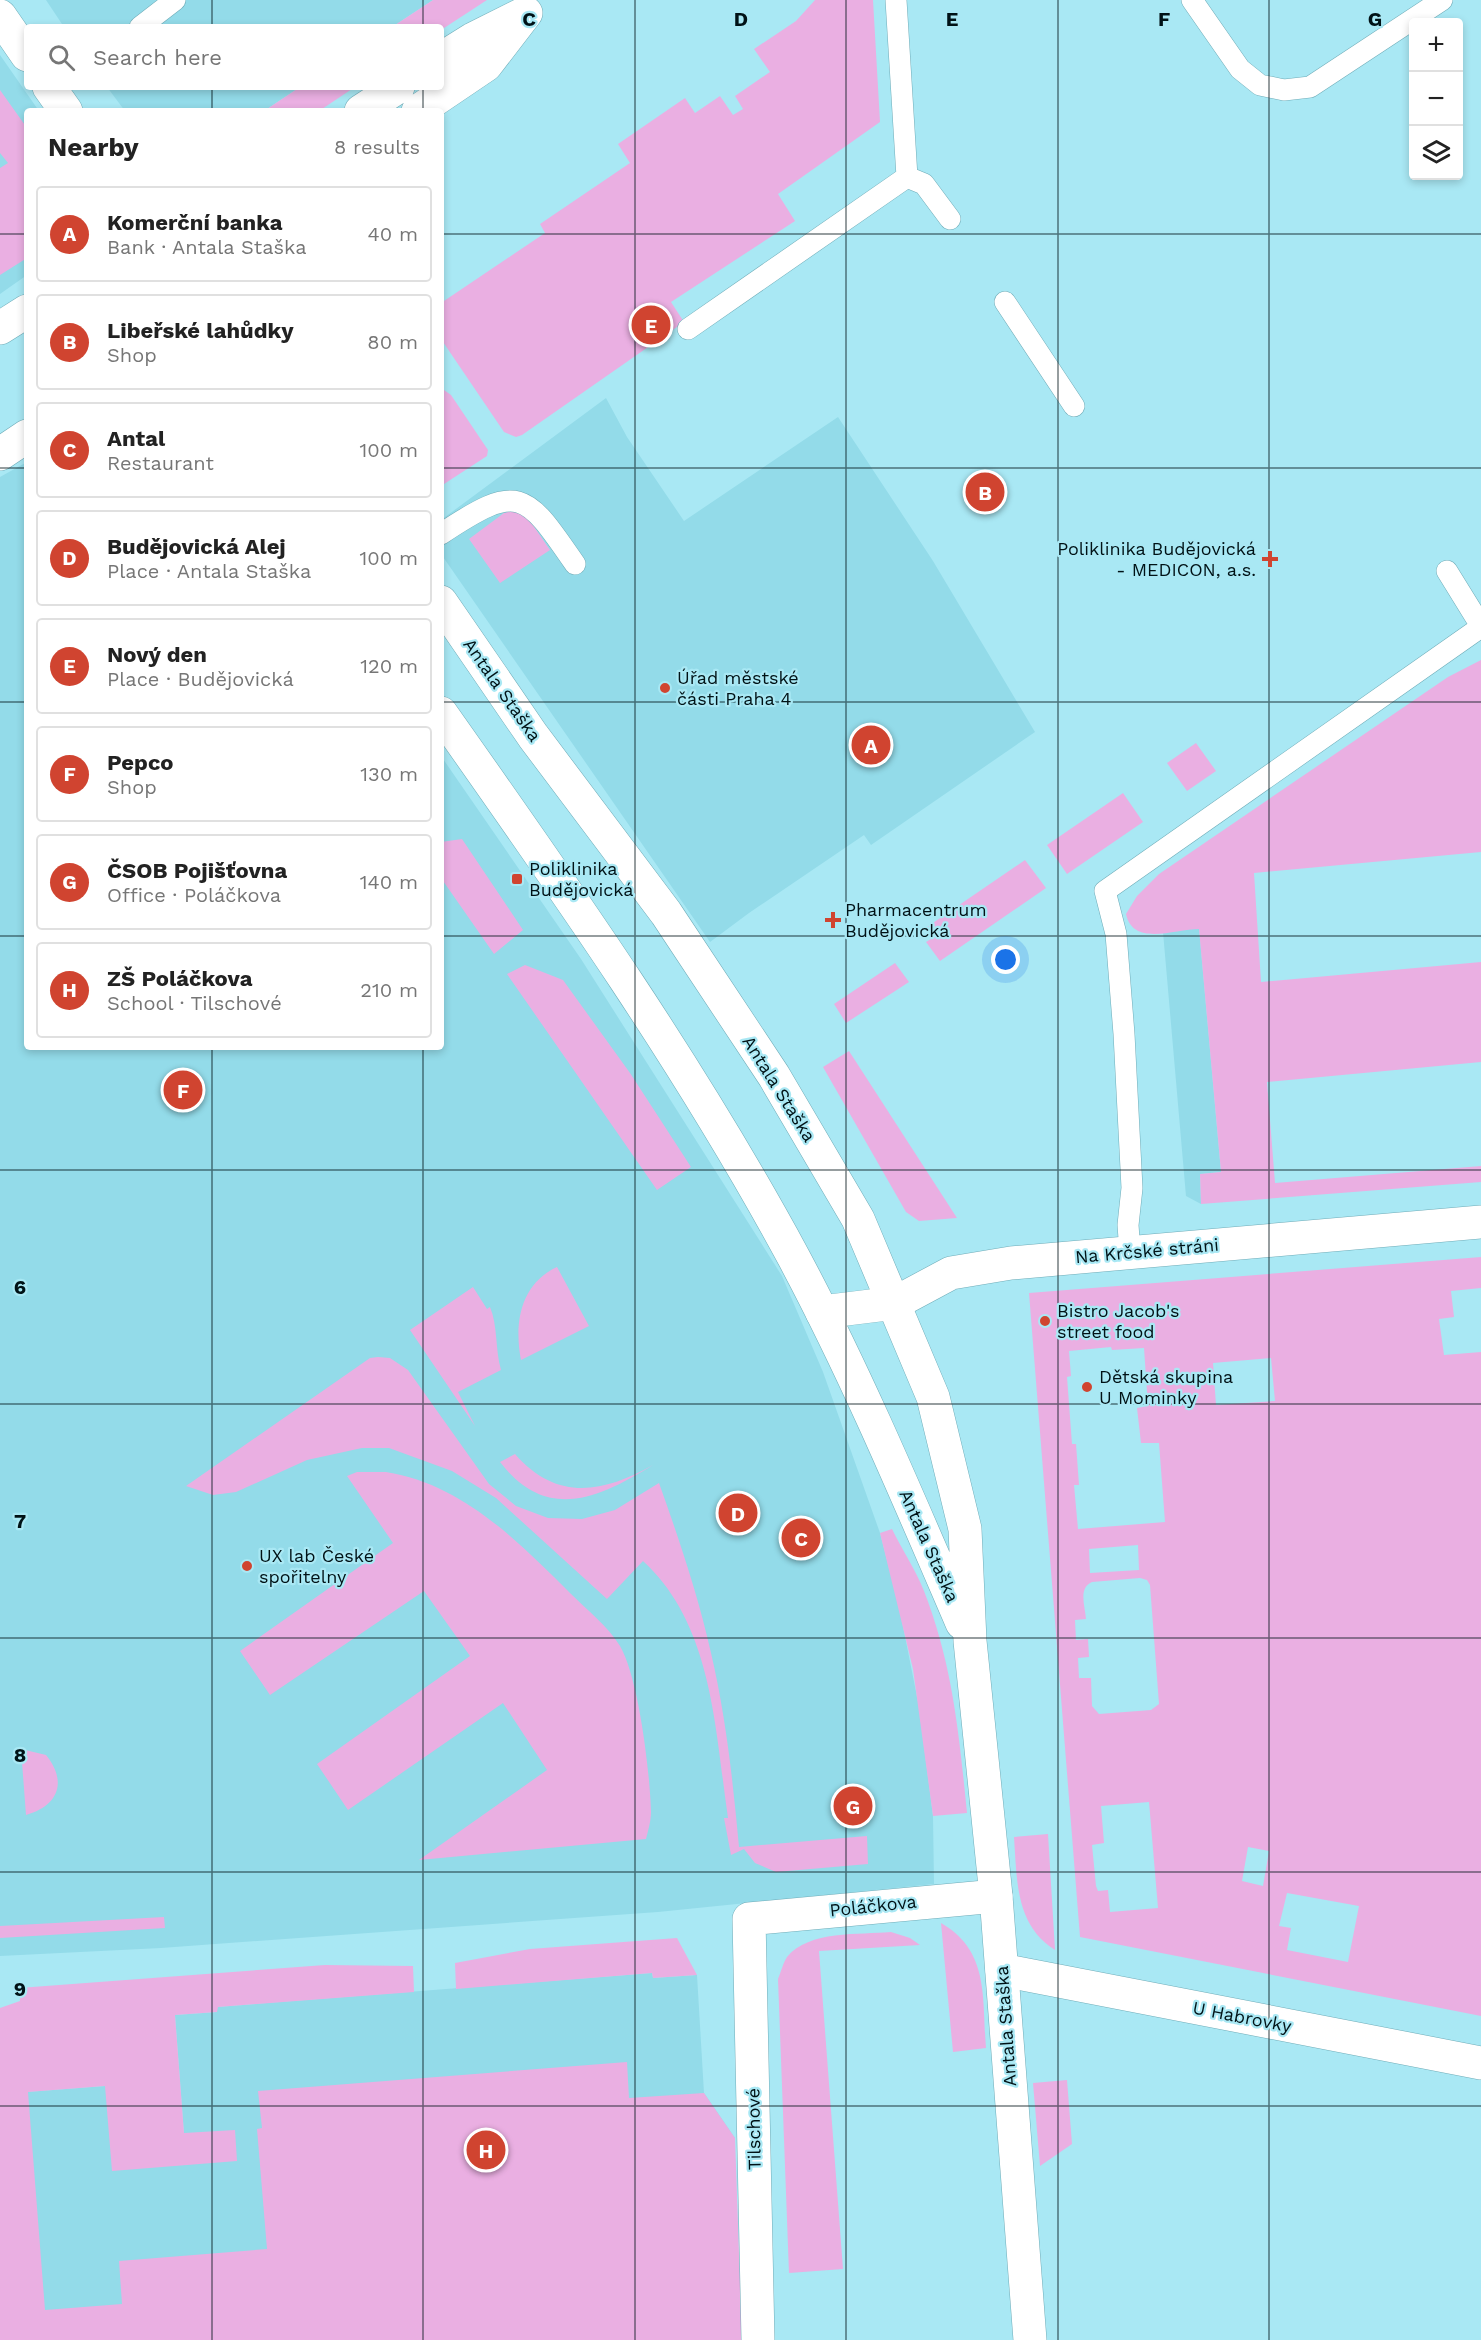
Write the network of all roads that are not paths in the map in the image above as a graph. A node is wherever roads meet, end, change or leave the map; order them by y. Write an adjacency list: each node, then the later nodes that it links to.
1 (175, 0): 7 (lane)
2 (896, 0): 13 (lane)
3 (1192, 0): 4 (lane)
4 (1442, 0)
5 (536, 6): 9 (street); 12 (street)
6 (0, 16): 8 (street)
7 (144, 24)
8 (24, 51)
9 (444, 57)
10 (393, 90): 11 (street)
11 (366, 108)
12 (422, 108)
13 (908, 177): 14 (lane); 18 (lane)
14 (950, 219)
15 (1005, 302): 19 (lane)
16 (24, 313): 17 (street)
17 (0, 328)
18 (688, 329)
19 (1074, 406)
20 (24, 438): 21 (street)
21 (0, 454)
22 (444, 532): 23 (lane)
23 (575, 564)
24 (1447, 572): 26 (lane)
25 (444, 606): 30 (street, Antala Staška)
26 (1481, 627): 29 (lane)
27 (444, 717): 31 (street, Antala Staška)
28 (1481, 1222): 29 (street, Na Krčské stráni)
29 (1130, 1252): 30 (street, Na Krčské stráni)
30 (895, 1303): 31 (street, Na Krčské stráni); 32 (street, Antala Staška)
31 (822, 1312): 32 (street, Antala Staška)
32 (970, 1641): 33 (street, Antala Staška)
33 (996, 1896): 34 (street, Poláčkova); 35 (street, Antala Staška)
34 (749, 1919): 37 (street, Tilschové)
35 (1002, 1970): 36 (street, U Habrovky); 38 (street, Antala Staška)
36 (1481, 2062)
37 (758, 2340)
38 (1029, 2340)

